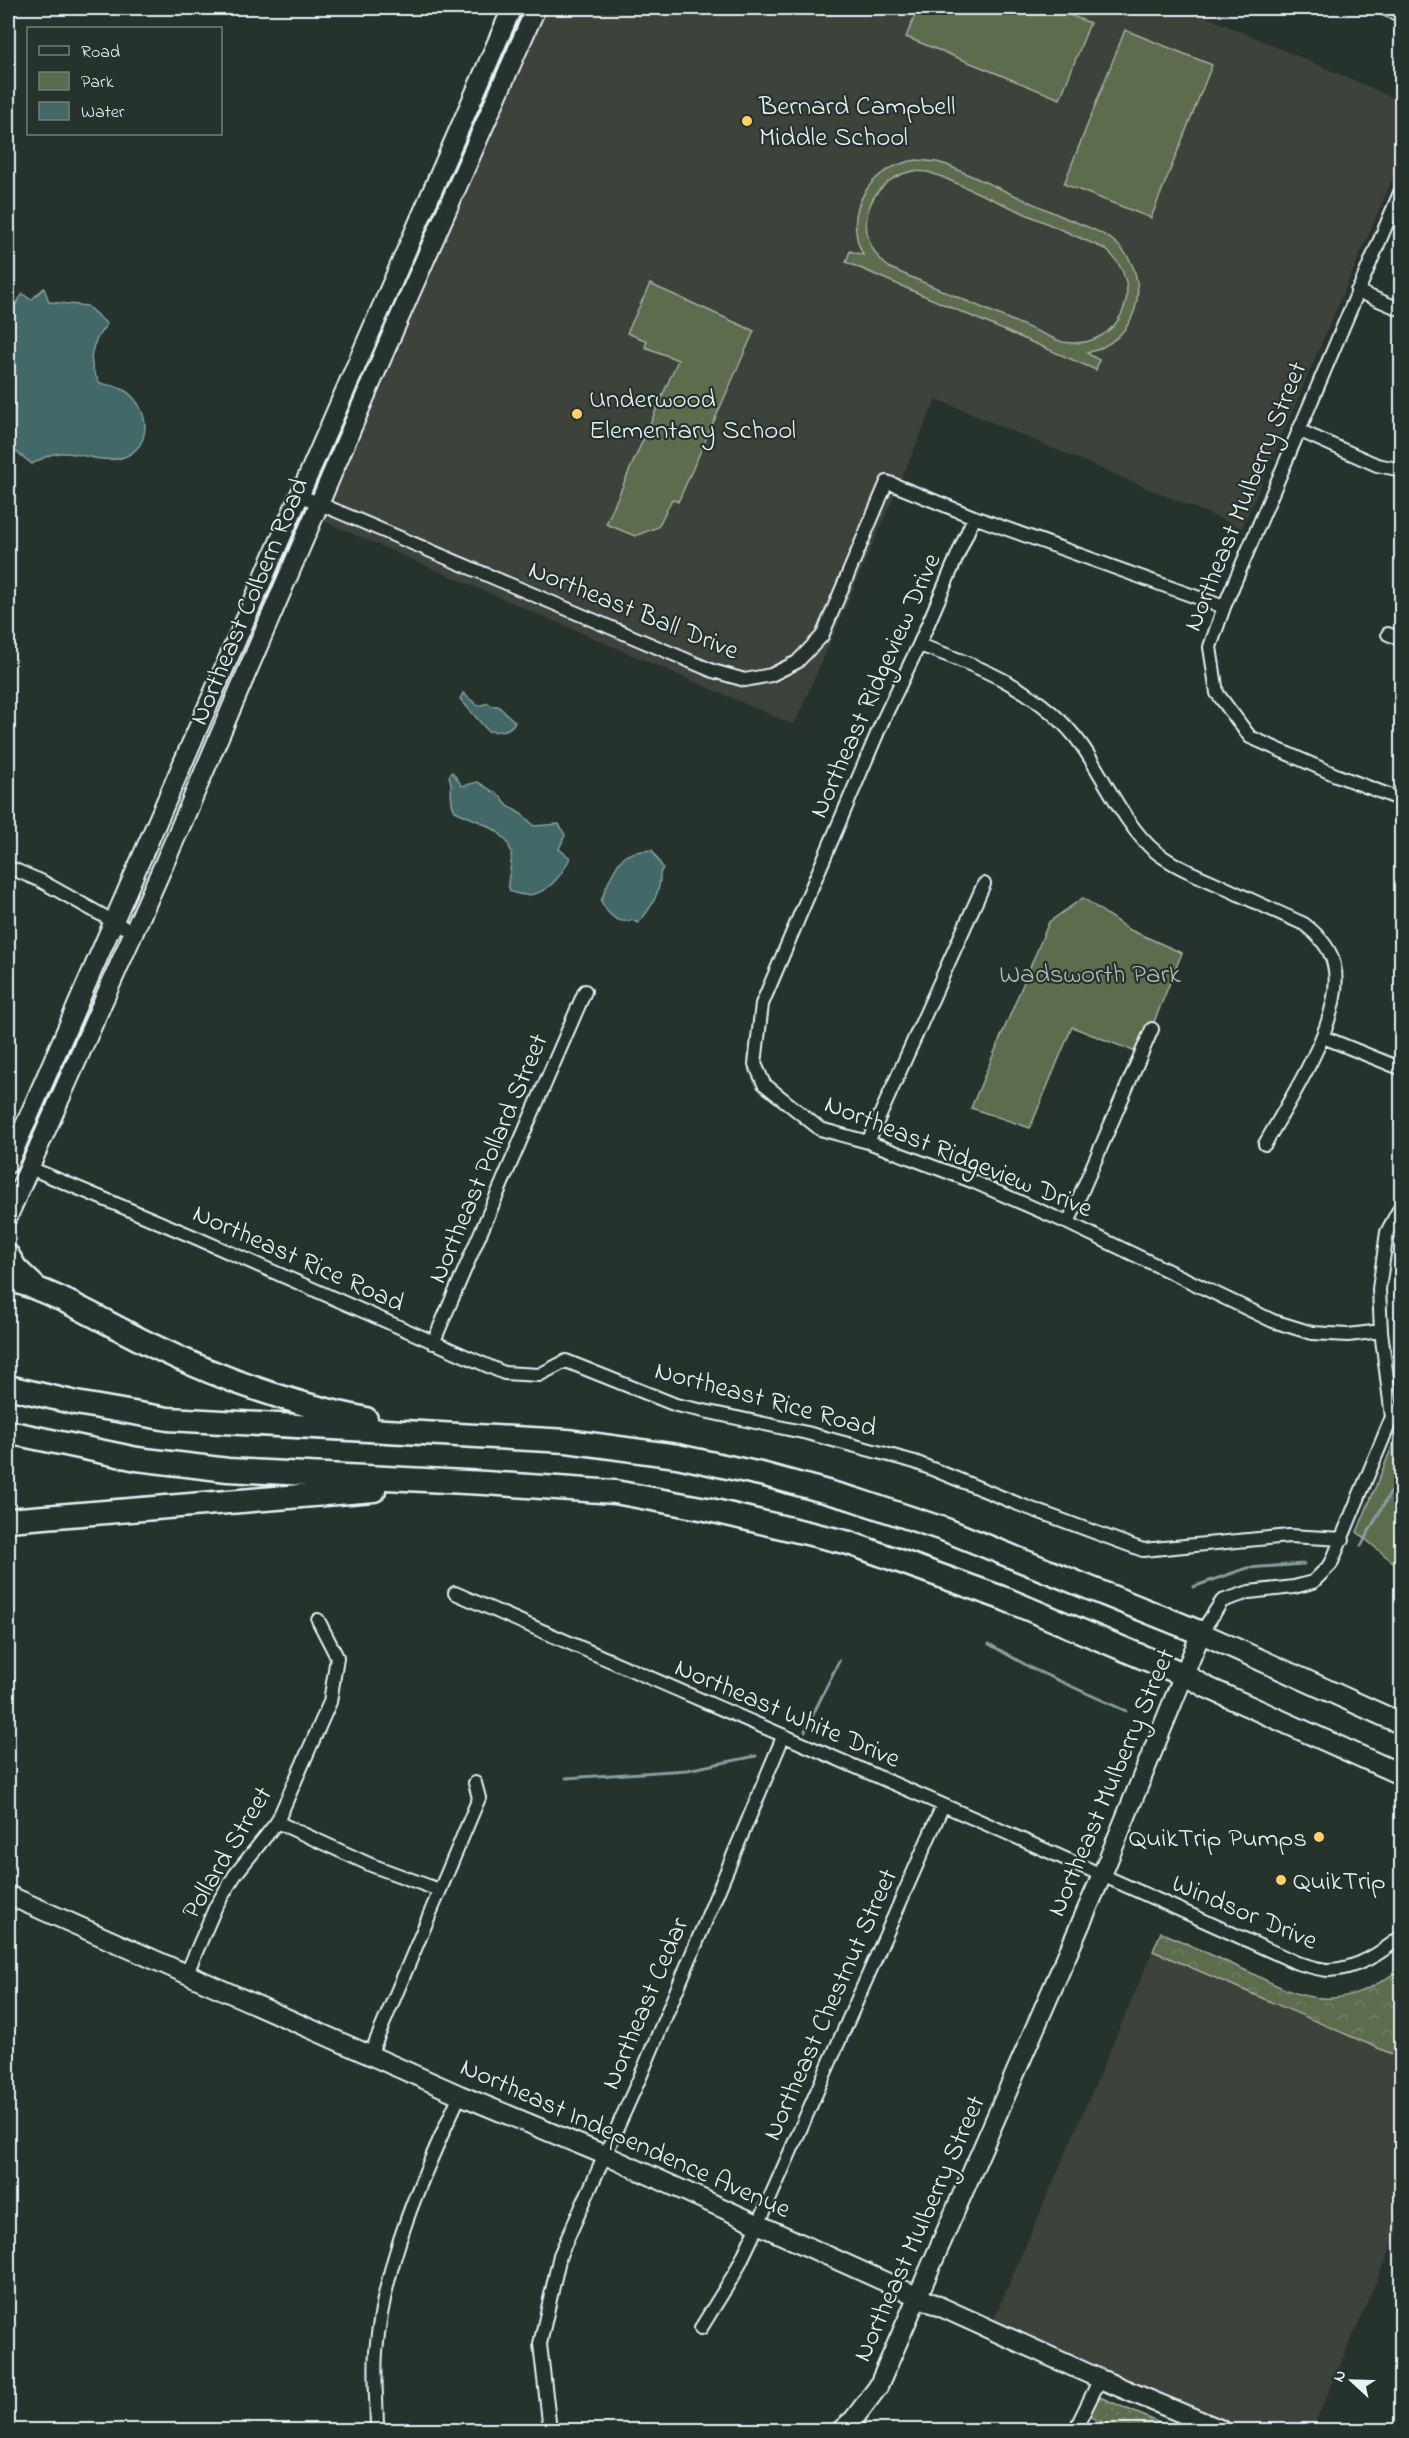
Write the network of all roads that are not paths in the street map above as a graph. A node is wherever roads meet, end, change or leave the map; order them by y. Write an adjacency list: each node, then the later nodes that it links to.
1 (512, 8): 10 (main road, Northeast Colbern Road)
2 (536, 8): 11 (main road, Northeast Colbern Road)
3 (1383, 8): 4 (street)
4 (1401, 16)
5 (1401, 188): 6 (street, Northeast Mulberry Street)
6 (1357, 291): 7 (street); 8 (street, Northeast Mulberry Street)
7 (1401, 310)
8 (1298, 430): 9 (street); 13 (street, Northeast Mulberry Street)
9 (1401, 470)
10 (299, 495): 11 (street, Northeast Ball Drive); 20 (main road, Northeast Colbern Road)
11 (320, 504): 12 (street, Northeast Ball Drive); 21 (main road, Northeast Colbern Road)
12 (974, 517): 13 (street, Northeast Ball Drive); 16 (street, Northeast Ridgeview Drive)
13 (1224, 607): 17 (street, Northeast Mulberry Street)
14 (1388, 634): 15 (street)
15 (1401, 640)
16 (919, 645): 24 (street); 27 (street, Northeast Ridgeview Drive)
17 (1401, 800)
18 (8, 867): 20 (street)
19 (984, 884): 27 (street)
20 (114, 921): 21 (street); 26 (main road, Northeast Colbern Road)
21 (134, 933): 30 (main road, Northeast Colbern Road)
22 (585, 991): 38 (street, Northeast Pollard Street)
23 (1152, 1029): 33 (street)
24 (1323, 1037): 25 (street); 28 (street)
25 (1401, 1069)
26 (21, 1133): 29 (main road, Northeast Colbern Road); 30 (main road)
27 (868, 1142): 33 (street, Northeast Ridgeview Drive)
28 (1265, 1144)
29 (8, 1160)
30 (30, 1168): 32 (main road, Northeast Colbern Road); 38 (street, Northeast Rice Road)
31 (1401, 1204): 37 (street, Northeast Mulberry Street)
32 (8, 1216)
33 (1068, 1223): 37 (street, Northeast Ridgeview Drive)
34 (8, 1256): 36 (highway)
35 (8, 1279): 36 (highway)
36 (35, 1287): 41 (highway)
37 (1381, 1331): 44 (street, Northeast Mulberry Street)
38 (433, 1343): 44 (street, Northeast Rice Road)
39 (8, 1387): 41 (highway)
40 (8, 1432): 42 (highway)
41 (432, 1432): 47 (highway)
42 (485, 1483): 43 (highway); 48 (highway)
43 (8, 1520)
44 (1343, 1539): 47 (street, Northeast Mulberry Street)
45 (455, 1593): 50 (street, Northeast White Drive)
46 (318, 1620): 54 (street, Pollard Street)
47 (1201, 1633): 48 (main road, Northeast Mulberry Street); 49 (main road)
48 (1185, 1676): 51 (main road); 55 (main road, Northeast Mulberry Street)
49 (1401, 1724)
50 (783, 1737): 53 (street, Northeast White Drive); 62 (street, Northeast Cedar)
51 (1401, 1775)
52 (475, 1782): 56 (street)
53 (943, 1804): 55 (street, Northeast White Drive); 63 (street, Northeast Chestnut Street)
54 (277, 1822): 56 (street); 59 (street, Pollard Street)
55 (1102, 1875): 58 (street, Windsor Drive); 64 (main road, Northeast Mulberry Street)
56 (439, 1890): 60 (street)
57 (8, 1895): 59 (main road, Northeast Independence Avenue)
58 (1401, 1936)
59 (186, 1975): 60 (main road, Northeast Independence Avenue)
60 (371, 2053): 61 (main road, Northeast Independence Avenue)
61 (460, 2094): 62 (main road, Northeast Independence Avenue); 67 (street)
62 (605, 2155): 63 (main road, Northeast Independence Avenue); 68 (street, Northeast Cedar)
63 (759, 2223): 64 (main road, Northeast Independence Avenue); 65 (street, Northeast Chestnut Street)
64 (918, 2297): 66 (main road, Northeast Independence Avenue); 69 (main road, Northeast Mulberry Street)
65 (701, 2328)
66 (1100, 2379): 70 (street); 71 (main road, Northeast Independence Avenue)
67 (377, 2430)
68 (550, 2430)
69 (841, 2430)
70 (1075, 2430)
71 (1222, 2430)

